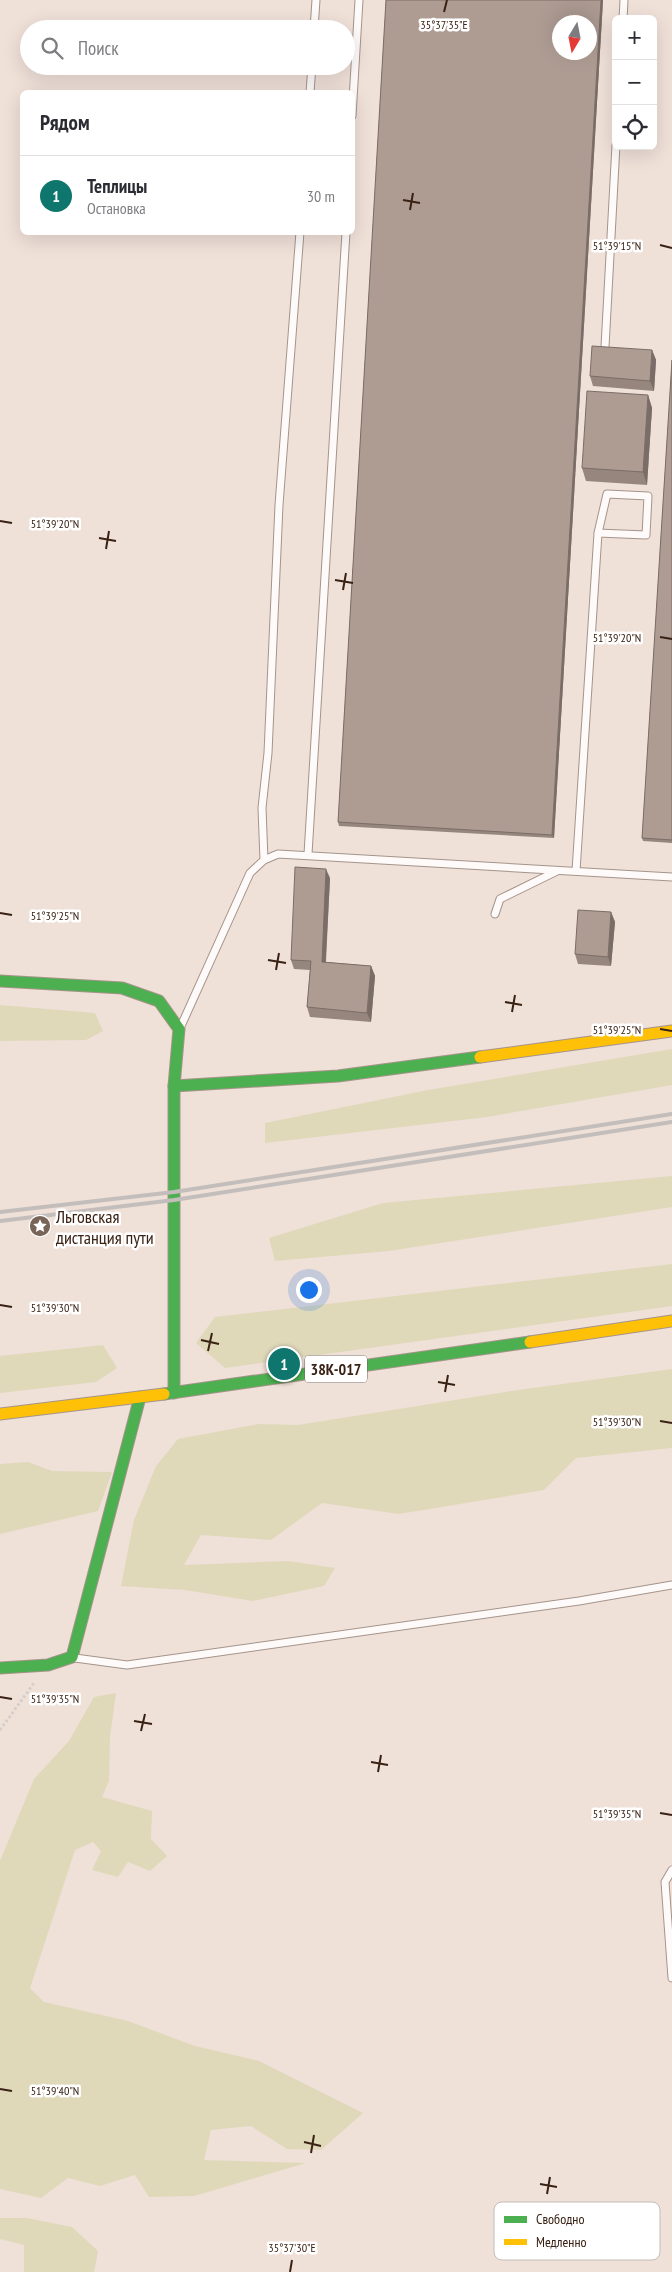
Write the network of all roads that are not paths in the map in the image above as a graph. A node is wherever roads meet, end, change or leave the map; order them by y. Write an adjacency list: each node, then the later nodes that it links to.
1 (316, 0): 5 (lane)
2 (360, 0): 6 (lane)
3 (624, 0): 4 (lane)
4 (623, 15)
5 (315, 20)
6 (355, 72)
7 (311, 75): 9 (lane)
8 (355, 75): 10 (lane)
9 (310, 90)
10 (354, 90)
11 (616, 150): 14 (lane)
12 (300, 235): 17 (lane)
13 (346, 235): 16 (lane)
14 (604, 347)
15 (598, 532): 15 (lane); 19 (lane)
16 (308, 854): 17 (lane); 18 (lane)
17 (264, 860): 23 (lane)
18 (559, 870): 19 (lane); 21 (lane)
19 (576, 871): 20 (lane)
20 (672, 877)
21 (495, 914)
22 (0, 981): 23 (street)
23 (179, 1029): 25 (street)
24 (672, 1031): 25 (street)
25 (174, 1086): 27 (street)
26 (672, 1321): 27 (street, 38К-017)
27 (174, 1393): 28 (street, 38К-017)
28 (140, 1397): 29 (street, 38К-017); 31 (street)
29 (0, 1414)
30 (672, 1585): 31 (lane)
31 (72, 1657): 32 (street)
32 (0, 1668)
33 (672, 1870): 34 (lane)
34 (672, 1978)

